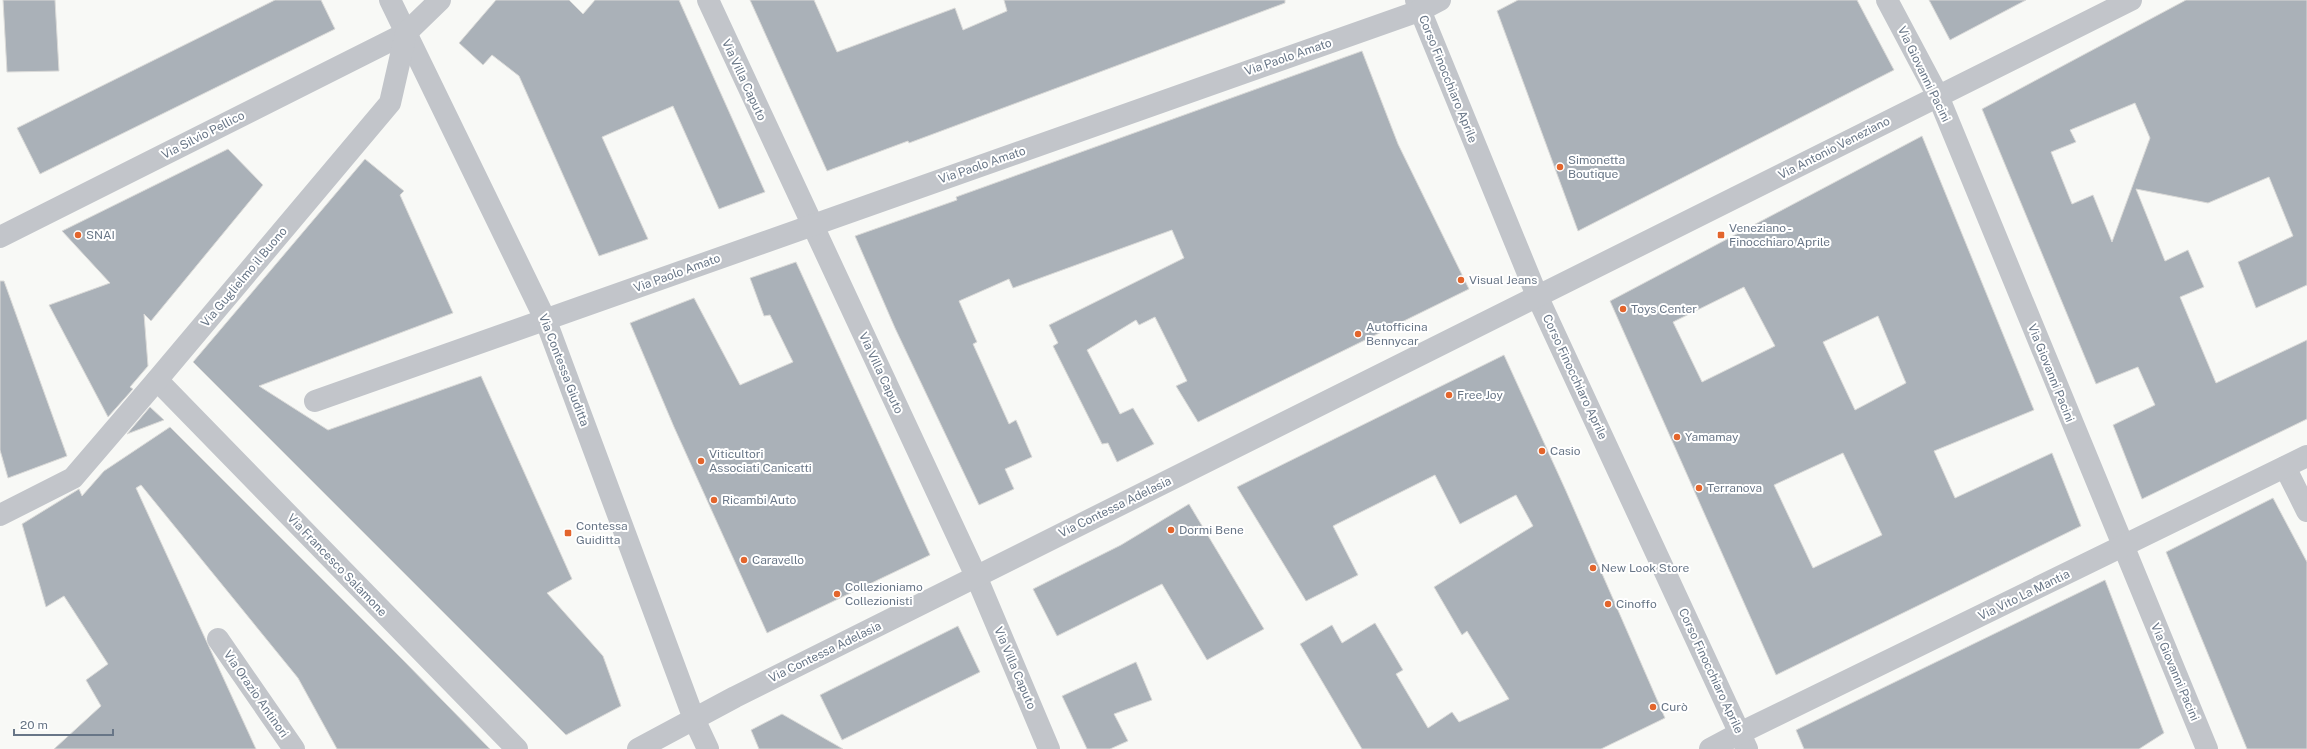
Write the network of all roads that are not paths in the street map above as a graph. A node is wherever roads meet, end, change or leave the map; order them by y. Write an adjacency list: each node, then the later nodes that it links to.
1 (390, 0): 8 (street, Via Contessa Giuditta)
2 (440, 0): 8 (street)
3 (708, 0): 10 (street, Via Villa Caputo)
4 (1440, 0): 7 (street, Via Paolo Amato)
5 (1887, 0): 9 (street, Via Giovanni Pacini)
6 (2131, 0): 9 (street, Via Antonio Veneziano)
7 (1418, 6): 10 (street, Via Paolo Amato); 12 (street, Corso Finocchiaro Aprile)
8 (406, 33): 11 (street, Via Silvio Pellico); 13 (street, Via Contessa Giuditta); 14 (street, Via Guglielmo il Buono)
9 (1938, 96): 12 (street, Via Antonio Veneziano); 20 (street, Via Giovanni Pacini)
10 (811, 225): 13 (street, Via Paolo Amato); 21 (street, Via Villa Caputo)
11 (0, 237)
12 (1538, 298): 21 (street, Via Contessa Adelasia); 24 (street, Corso Finocchiaro Aprile)
13 (546, 321): 15 (street, Via Paolo Amato); 23 (street, Via Contessa Giuditta)
14 (157, 380): 19 (street, Via Guglielmo il Buono); 26 (street, Via Francesco Salamone)
15 (315, 401)
16 (2307, 456): 17 (street, Via Vito La Mantia)
17 (2285, 467): 18 (street); 20 (street, Via Vito La Mantia)
18 (2307, 511)
19 (0, 515)
20 (2122, 547): 24 (street, Via Vito La Mantia); 31 (street, Via Giovanni Pacini)
21 (976, 576): 23 (street, Via Contessa Adelasia); 29 (street, Via Villa Caputo)
22 (218, 639): 25 (street, Via Orazio Antinori)
23 (694, 719): 27 (street, Via Contessa Adelasia); 28 (street, Via Contessa Giuditta)
24 (1743, 741): 30 (street, Via Vito La Mantia)
25 (294, 749)
26 (518, 749)
27 (638, 749)
28 (708, 749)
29 (1049, 749)
30 (1710, 749)
31 (2207, 749)

